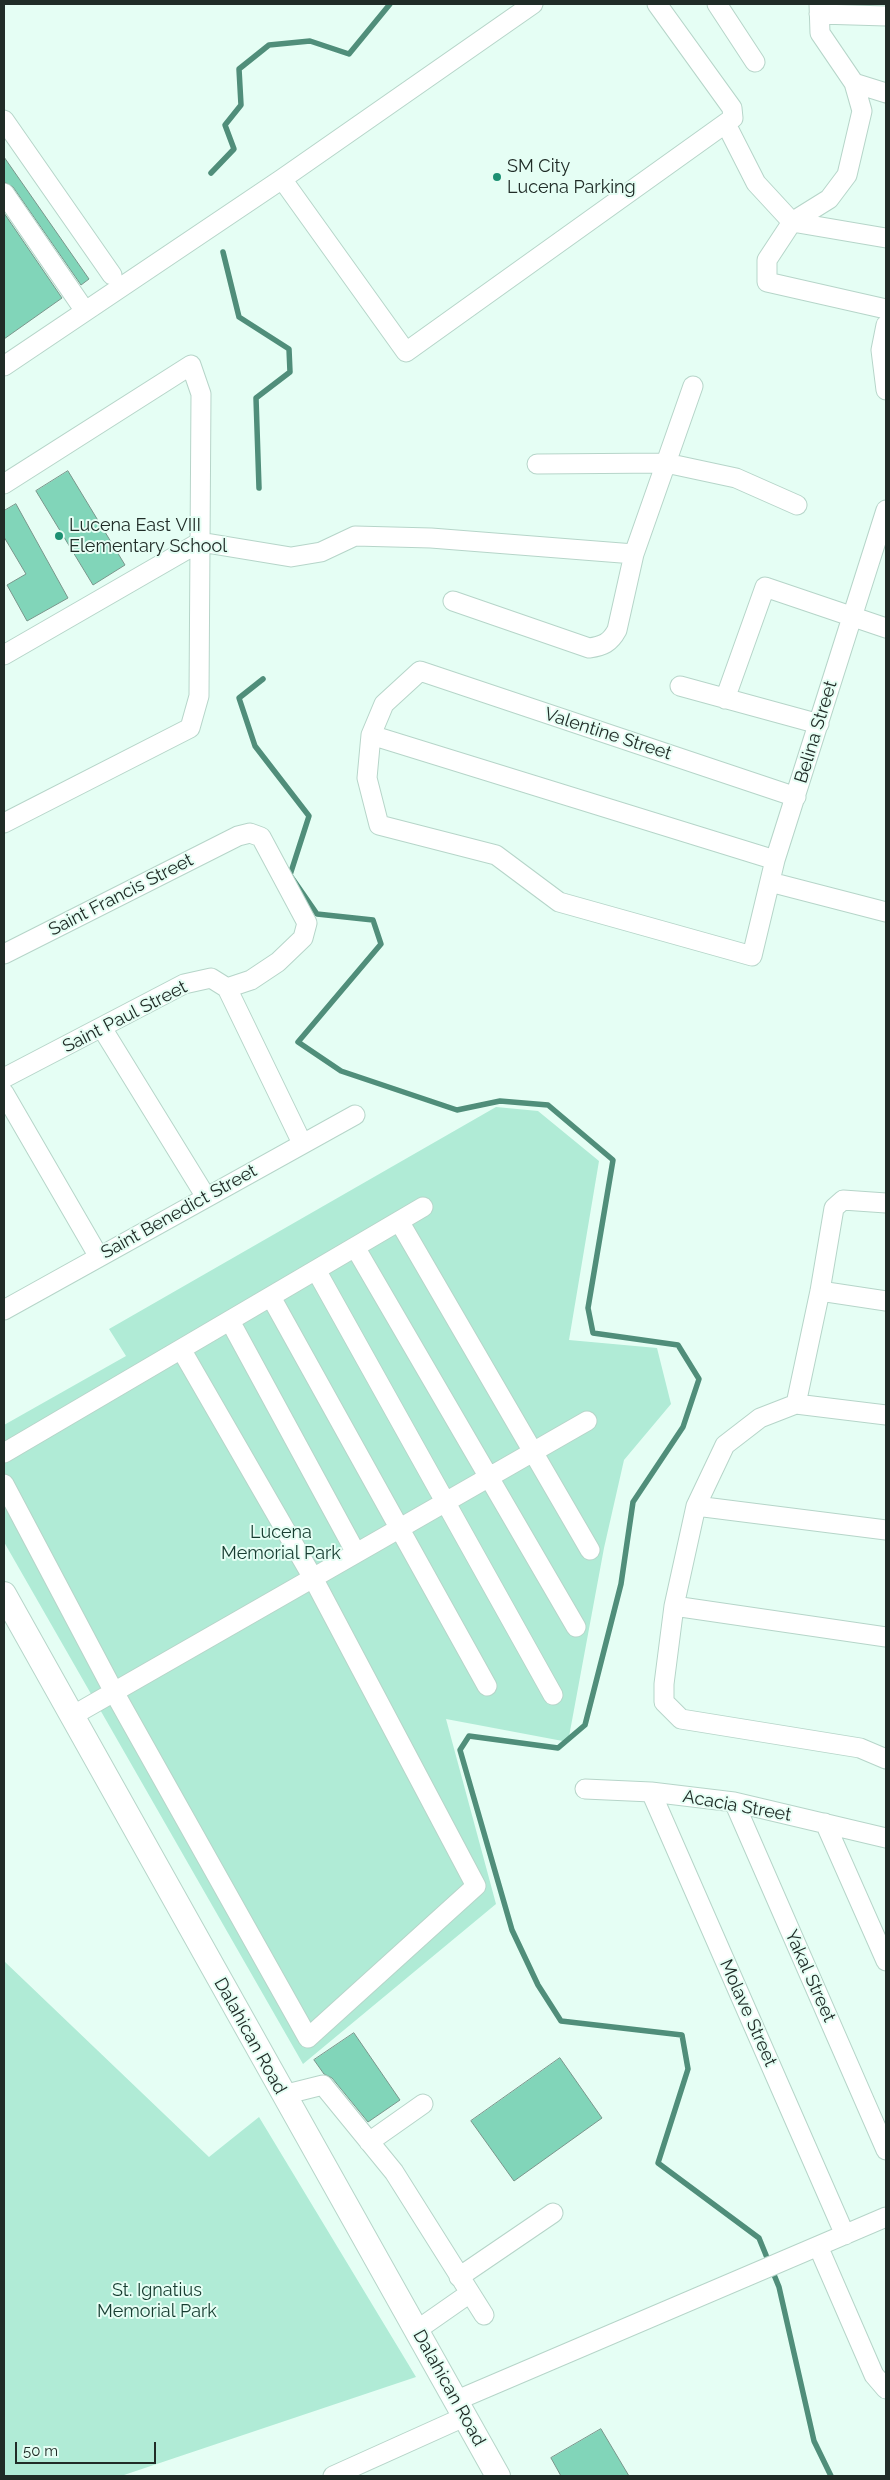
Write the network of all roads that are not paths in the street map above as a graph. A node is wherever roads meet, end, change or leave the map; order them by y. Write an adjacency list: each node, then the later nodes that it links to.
1 (533, 4): 11 (street)
2 (657, 4): 10 (street)
3 (716, 4): 6 (street)
4 (819, 9): 5 (street); 7 (street)
5 (886, 16)
6 (755, 62)
7 (854, 83): 8 (street); 13 (street)
8 (886, 93)
9 (4, 120): 15 (street)
10 (726, 124): 11 (street); 13 (street)
11 (282, 179): 15 (street)
12 (4, 193): 17 (street)
13 (792, 222): 14 (street); 16 (street)
14 (886, 238)
15 (116, 282): 17 (street)
16 (886, 309)
17 (85, 310): 19 (street)
18 (886, 325): 21 (street)
19 (4, 366)
20 (693, 386): 22 (street)
21 (886, 390)
22 (666, 463): 23 (street); 25 (street); 28 (street)
23 (537, 464)
24 (4, 484): 27 (street)
25 (797, 505)
26 (886, 510): 30 (street, Belina Street)
27 (200, 542): 28 (street); 32 (street); 38 (street)
28 (634, 554): 29 (street)
29 (453, 601)
30 (852, 618): 31 (street); 34 (street); 35 (street, Belina Street)
31 (886, 628)
32 (4, 655)
33 (680, 686): 34 (street)
34 (725, 699): 35 (street)
35 (819, 724): 37 (street, Belina Street)
36 (371, 735): 37 (street, Valentine Street); 39 (street); 40 (street, Belina Street)
37 (796, 797): 39 (street, Belina Street)
38 (4, 823)
39 (775, 860): 40 (street, Belina Street)
40 (770, 882): 41 (street)
41 (886, 912)
42 (4, 954): 43 (street, Saint Francis Street)
43 (227, 988): 44 (street, Saint Paul Street); 48 (street)
44 (102, 1028): 45 (street, Saint Paul Street); 49 (street)
45 (4, 1078)
46 (4, 1093): 54 (street)
47 (354, 1114): 48 (street, Saint Benedict Street)
48 (302, 1144): 49 (street, Saint Benedict Street)
49 (206, 1197): 54 (street, Saint Benedict Street)
50 (886, 1203): 56 (street)
51 (423, 1208): 52 (street)
52 (400, 1221): 53 (street); 65 (street)
53 (356, 1247): 55 (street); 67 (street)
54 (99, 1257): 59 (street, Saint Benedict Street)
55 (316, 1270): 57 (street); 69 (street)
56 (820, 1291): 58 (street); 62 (street)
57 (271, 1296): 60 (street); 71 (street)
58 (886, 1302)
59 (4, 1310)
60 (230, 1321): 61 (street); 74 (street)
61 (181, 1349): 66 (street); 75 (street)
62 (796, 1404): 63 (street); 70 (street)
63 (886, 1415)
64 (587, 1421): 65 (street)
65 (533, 1452): 67 (street); 73 (street)
66 (4, 1454)
67 (489, 1477): 69 (street); 78 (street)
68 (4, 1484): 81 (street)
69 (446, 1502): 71 (street); 82 (street)
70 (696, 1506): 72 (street); 77 (street)
71 (399, 1529): 74 (street); 80 (street)
72 (886, 1530)
73 (590, 1550)
74 (356, 1553): 75 (street)
75 (313, 1578): 81 (street); 81 (street)
76 (4, 1594): 83 (main road, Dalahican Road)
77 (674, 1606): 79 (street); 84 (street)
78 (576, 1627)
79 (886, 1637)
80 (487, 1686)
81 (114, 1692): 83 (street)
82 (553, 1695)
83 (72, 1716): 91 (main road, Dalahican Road)
84 (886, 1759)
85 (585, 1789): 86 (street, Acacia Street)
86 (651, 1792): 87 (street, Acacia Street); 97 (street, Molave Street)
87 (734, 1802): 88 (street, Acacia Street); 94 (street, Yakal Street)
88 (825, 1823): 89 (street, Acacia Street); 90 (street)
89 (886, 1838)
90 (886, 1961)
91 (283, 2095): 93 (street); 102 (main road, Dalahican Road)
92 (423, 2104): 93 (street)
93 (369, 2142): 99 (street)
94 (886, 2150)
95 (553, 2213): 99 (street)
96 (886, 2217): 97 (street)
97 (845, 2235): 98 (street)
98 (818, 2246): 103 (street); 104 (street)
99 (459, 2277): 100 (street)
100 (470, 2294): 101 (street); 102 (street)
101 (484, 2315)
102 (417, 2330): 104 (main road, Dalahican Road)
103 (886, 2389)
104 (460, 2409): 105 (street); 106 (main road, Dalahican Road)
105 (333, 2476)
106 (498, 2476)

